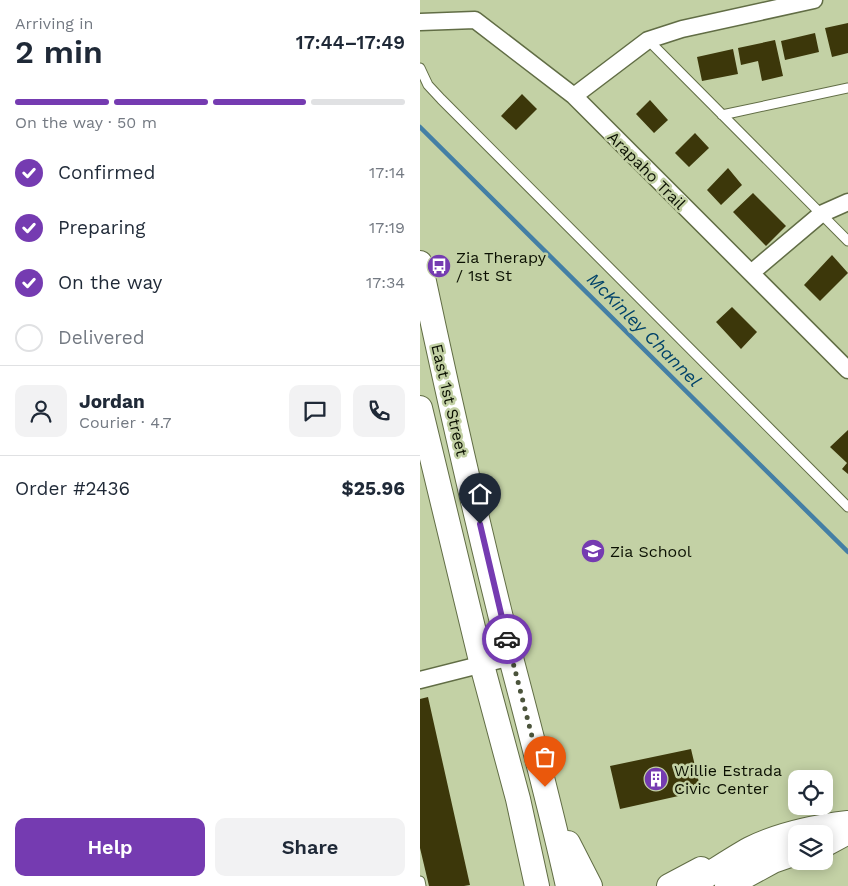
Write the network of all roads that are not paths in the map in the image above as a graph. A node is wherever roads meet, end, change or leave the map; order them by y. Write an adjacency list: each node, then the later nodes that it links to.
1 (814, 0): 3 (street)
2 (420, 22): 6 (street, Arapaho Trail)
3 (648, 40): 6 (street); 7 (lane)
4 (420, 68): 15 (lane)
5 (848, 88): 7 (lane)
6 (574, 96): 12 (street, Arapaho Trail)
7 (722, 115): 9 (lane)
8 (848, 202): 9 (street)
9 (821, 214): 10 (lane); 12 (street)
10 (848, 241)
11 (420, 263): 16 (main road, East 1st Street)
12 (750, 273): 13 (street, Arapaho Trail)
13 (848, 370)
14 (420, 408): 17 (main road, East 1st Street)
15 (848, 507)
16 (511, 657): 17 (street); 19 (main road, East 1st Street)
17 (482, 666): 18 (street); 27 (main road, East 1st Street)
18 (420, 680)
19 (550, 805): 28 (main road, East 1st Street); 29 (main road)
20 (848, 823): 23 (main road)
21 (848, 832): 22 (main road)
22 (833, 840)
23 (751, 849): 30 (main road); 31 (main road)
24 (788, 856): 32 (main road)
25 (420, 881): 26 (lane)
26 (421, 886)
27 (537, 886)
28 (568, 886)
29 (590, 886)
30 (669, 886)
31 (690, 886)
32 (727, 886)

